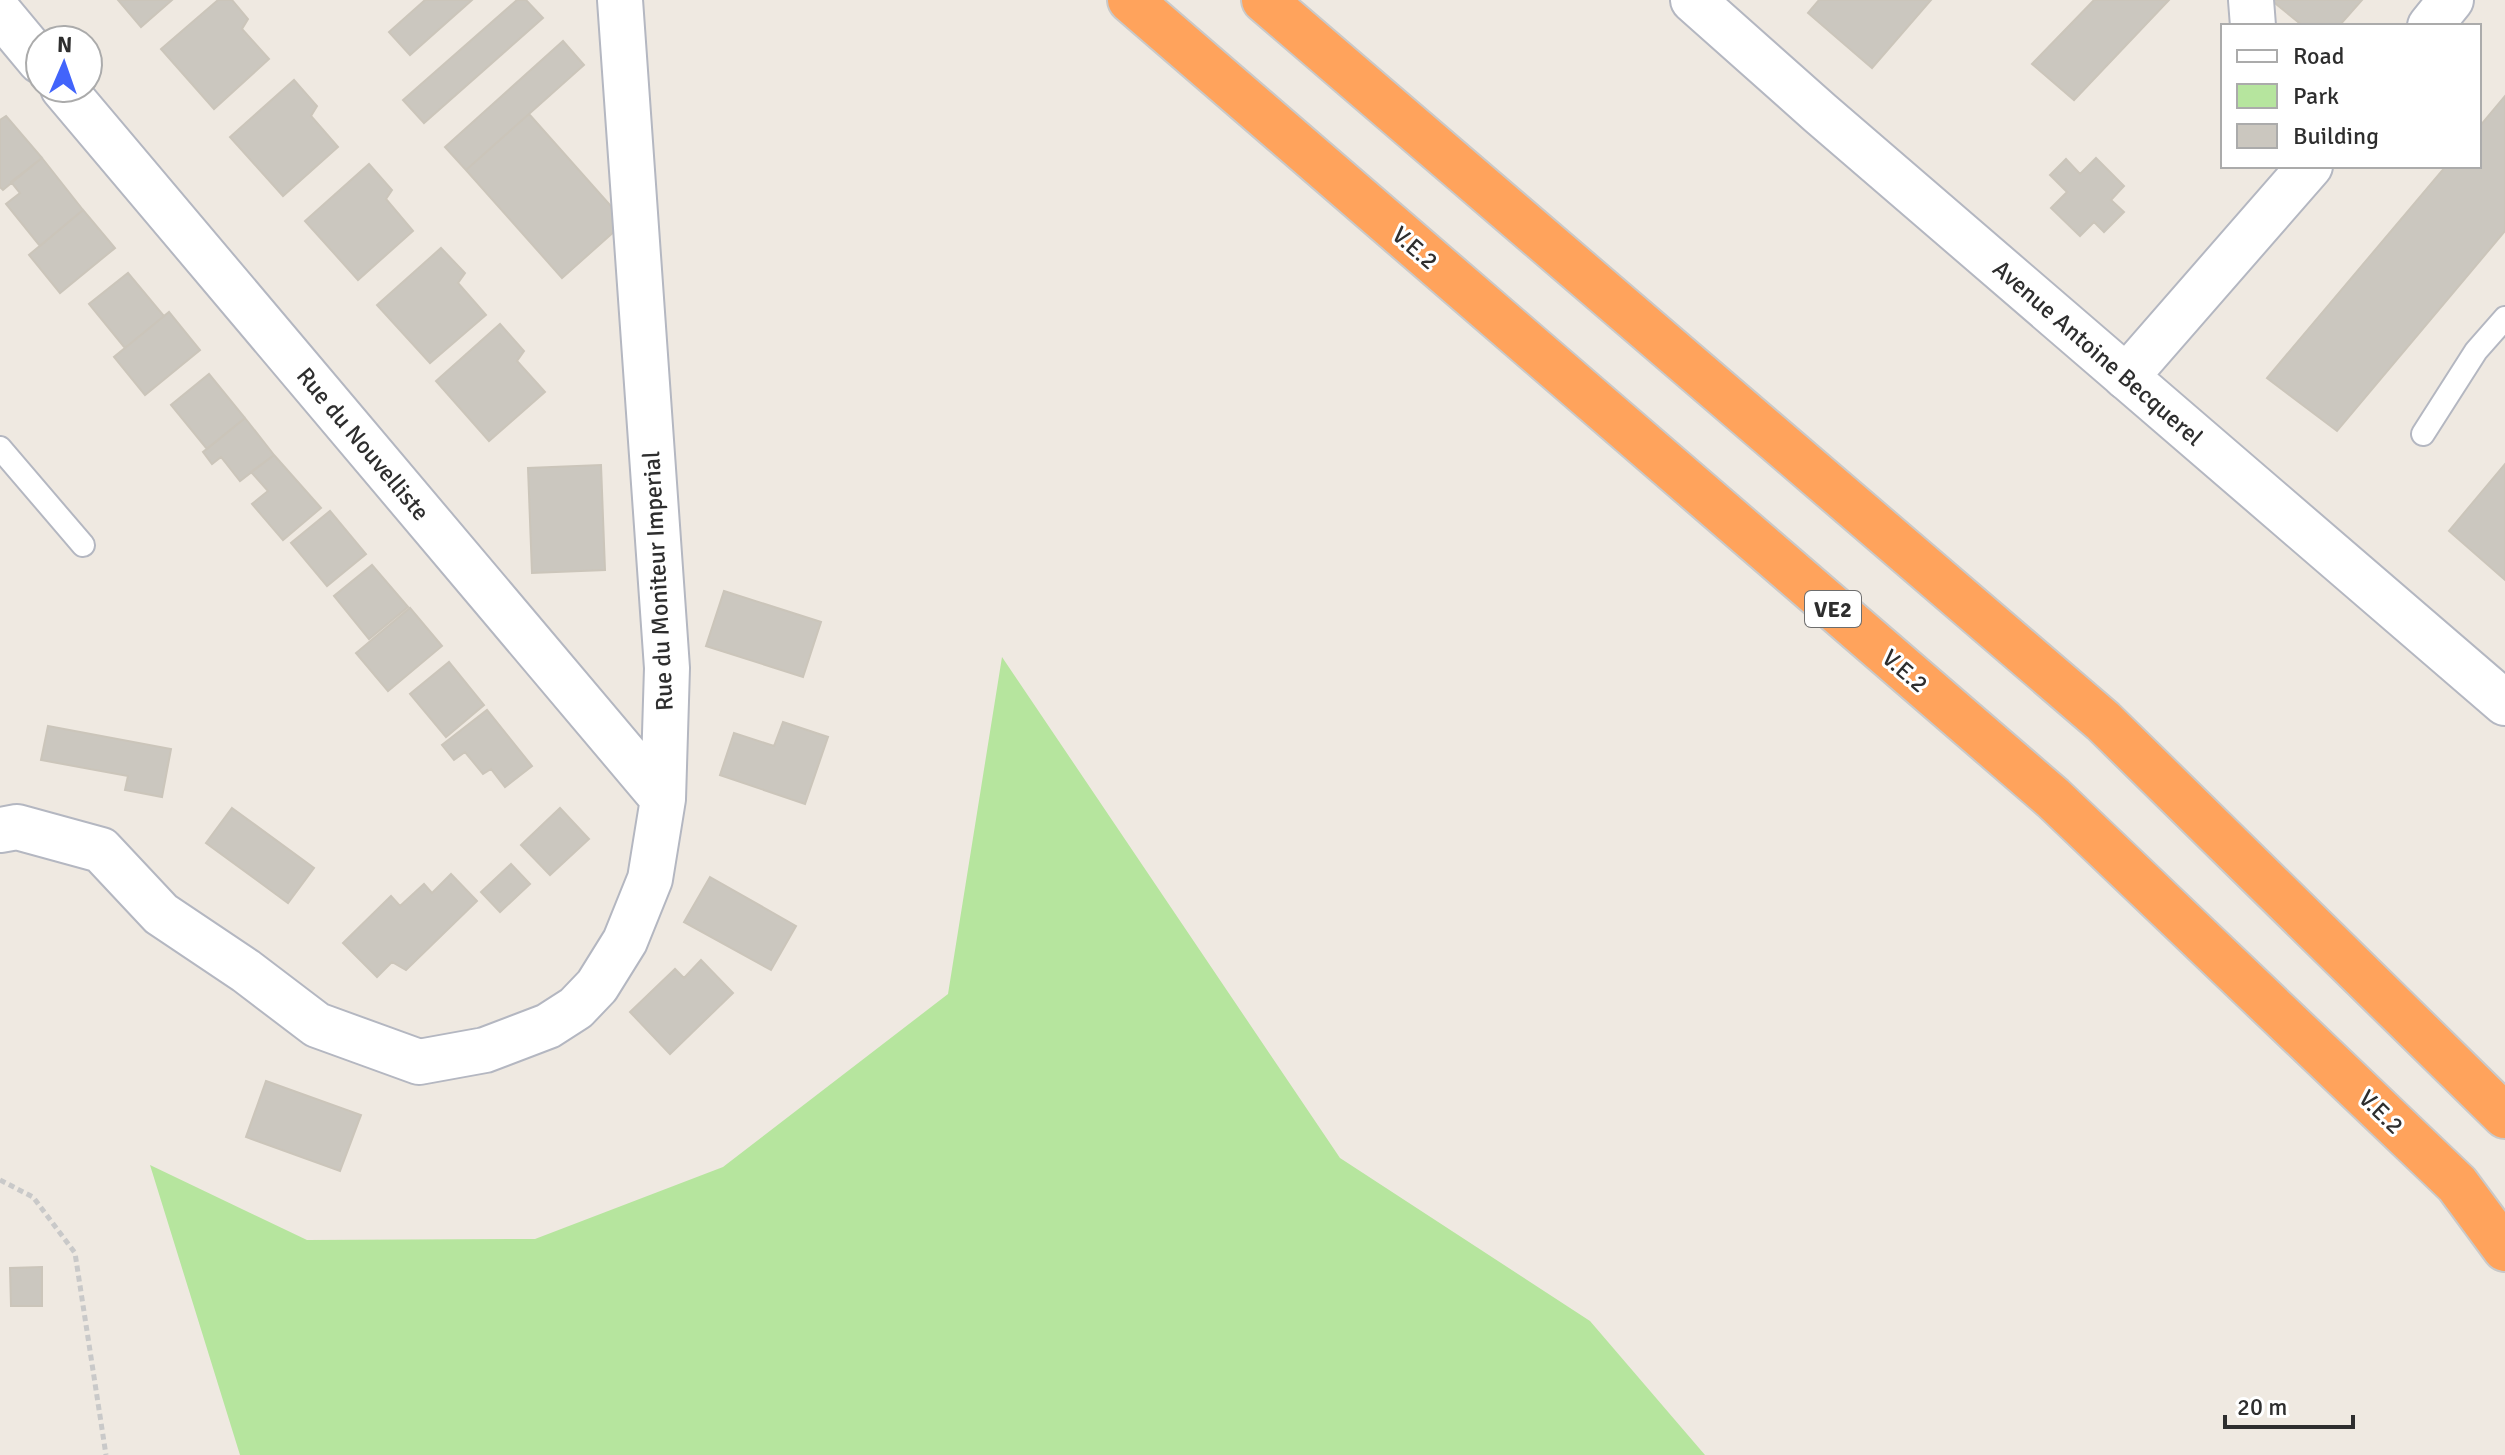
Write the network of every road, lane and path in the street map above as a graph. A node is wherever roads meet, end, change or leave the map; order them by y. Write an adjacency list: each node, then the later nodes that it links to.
1 (620, 0): 21 (street, Rue du Moniteur Imperial)
2 (1130, 0): 25 (highway, V.E.2 / VE2)
3 (1264, 0): 23 (highway)
4 (1693, 0): 16 (street, Avenue Antoine Becquerel)
5 (2251, 0): 8 (street)
6 (2451, 0): 9 (street)
7 (0, 13): 10 (street)
8 (2253, 24)
9 (2432, 24)
10 (24, 42)
11 (77, 104): 21 (street, Rue du Nouvelliste)
12 (2263, 168): 14 (street)
13 (2308, 168): 14 (street)
14 (2265, 218): 16 (street)
15 (2505, 318): 17 (lane)
16 (2126, 377): 20 (street, Avenue Antoine Becquerel)
17 (2423, 434)
18 (0, 448): 19 (lane)
19 (83, 545)
20 (2505, 703)
21 (663, 799): 22 (street, Rue du Moniteur Imperial)
22 (0, 830)
23 (2505, 1116)
24 (0, 1180): 26 (path)
25 (2505, 1249)
26 (106, 1455)

